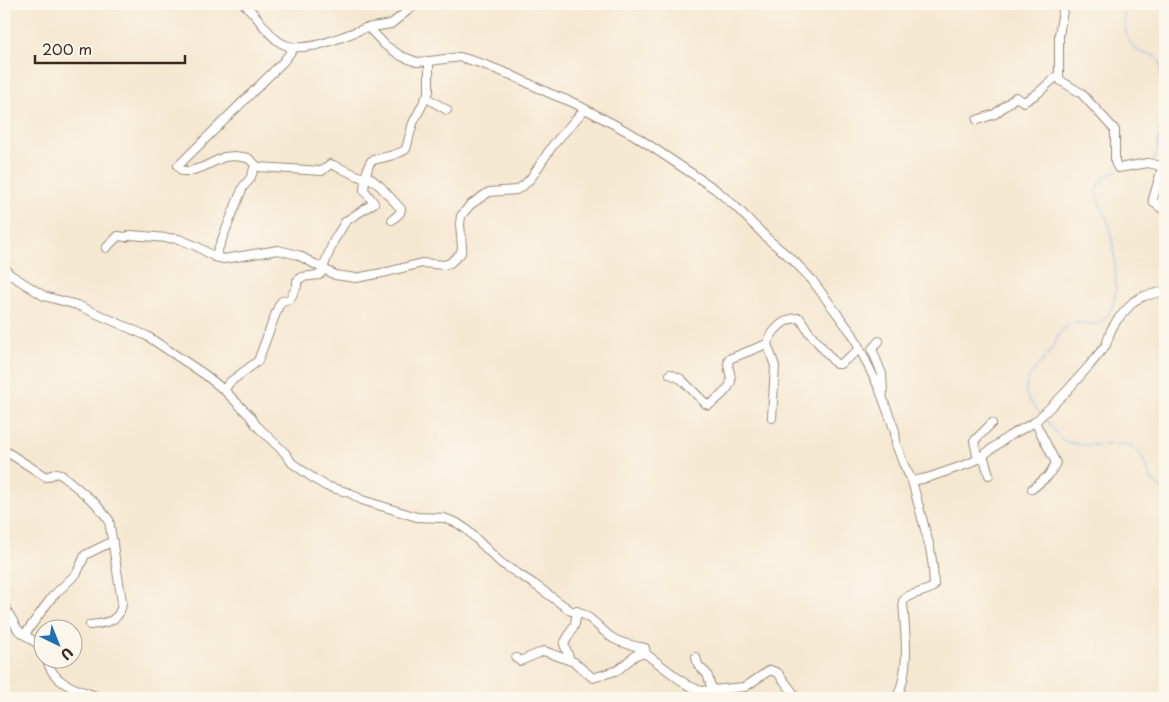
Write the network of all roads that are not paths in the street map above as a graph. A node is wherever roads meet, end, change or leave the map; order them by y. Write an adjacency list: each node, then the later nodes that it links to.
1 (244, 4): 5 (street)
2 (416, 4): 4 (street)
3 (1064, 4): 7 (street)
4 (366, 28): 5 (street); 6 (street)
5 (294, 48): 12 (street)
6 (429, 61): 8 (street); 9 (street)
7 (1058, 74): 11 (street); 15 (street)
8 (427, 98): 10 (street); 13 (street)
9 (585, 109): 20 (street); 24 (street)
10 (448, 110)
11 (977, 120)
12 (255, 166): 13 (street); 18 (street)
13 (366, 177): 16 (street); 20 (street)
14 (1165, 188): 15 (street)
15 (1163, 209)
16 (392, 220)
17 (106, 248): 18 (street)
18 (215, 256): 20 (street)
19 (4, 266): 26 (street)
20 (322, 268): 26 (street)
21 (1165, 291): 29 (street)
22 (879, 341): 27 (street)
23 (767, 344): 24 (street); 25 (street); 28 (street)
24 (860, 349): 27 (street)
25 (670, 374)
26 (224, 390): 38 (street)
27 (882, 397): 34 (street)
28 (772, 418)
29 (1035, 422): 32 (street); 35 (street)
30 (992, 424): 32 (street)
31 (4, 450): 36 (street)
32 (980, 457): 33 (street); 34 (street)
33 (989, 475)
34 (912, 481): 50 (street)
35 (1032, 488)
36 (113, 541): 39 (street); 40 (street)
37 (4, 610): 40 (street)
38 (577, 611): 42 (street); 45 (street)
39 (90, 625)
40 (25, 634): 41 (street)
41 (32, 639)
42 (646, 654): 45 (street); 47 (street)
43 (696, 657): 47 (street)
44 (516, 658): 45 (street)
45 (570, 660)
46 (50, 670): 48 (street)
47 (712, 689): 49 (street)
48 (101, 698)
49 (797, 698)
50 (897, 698)

